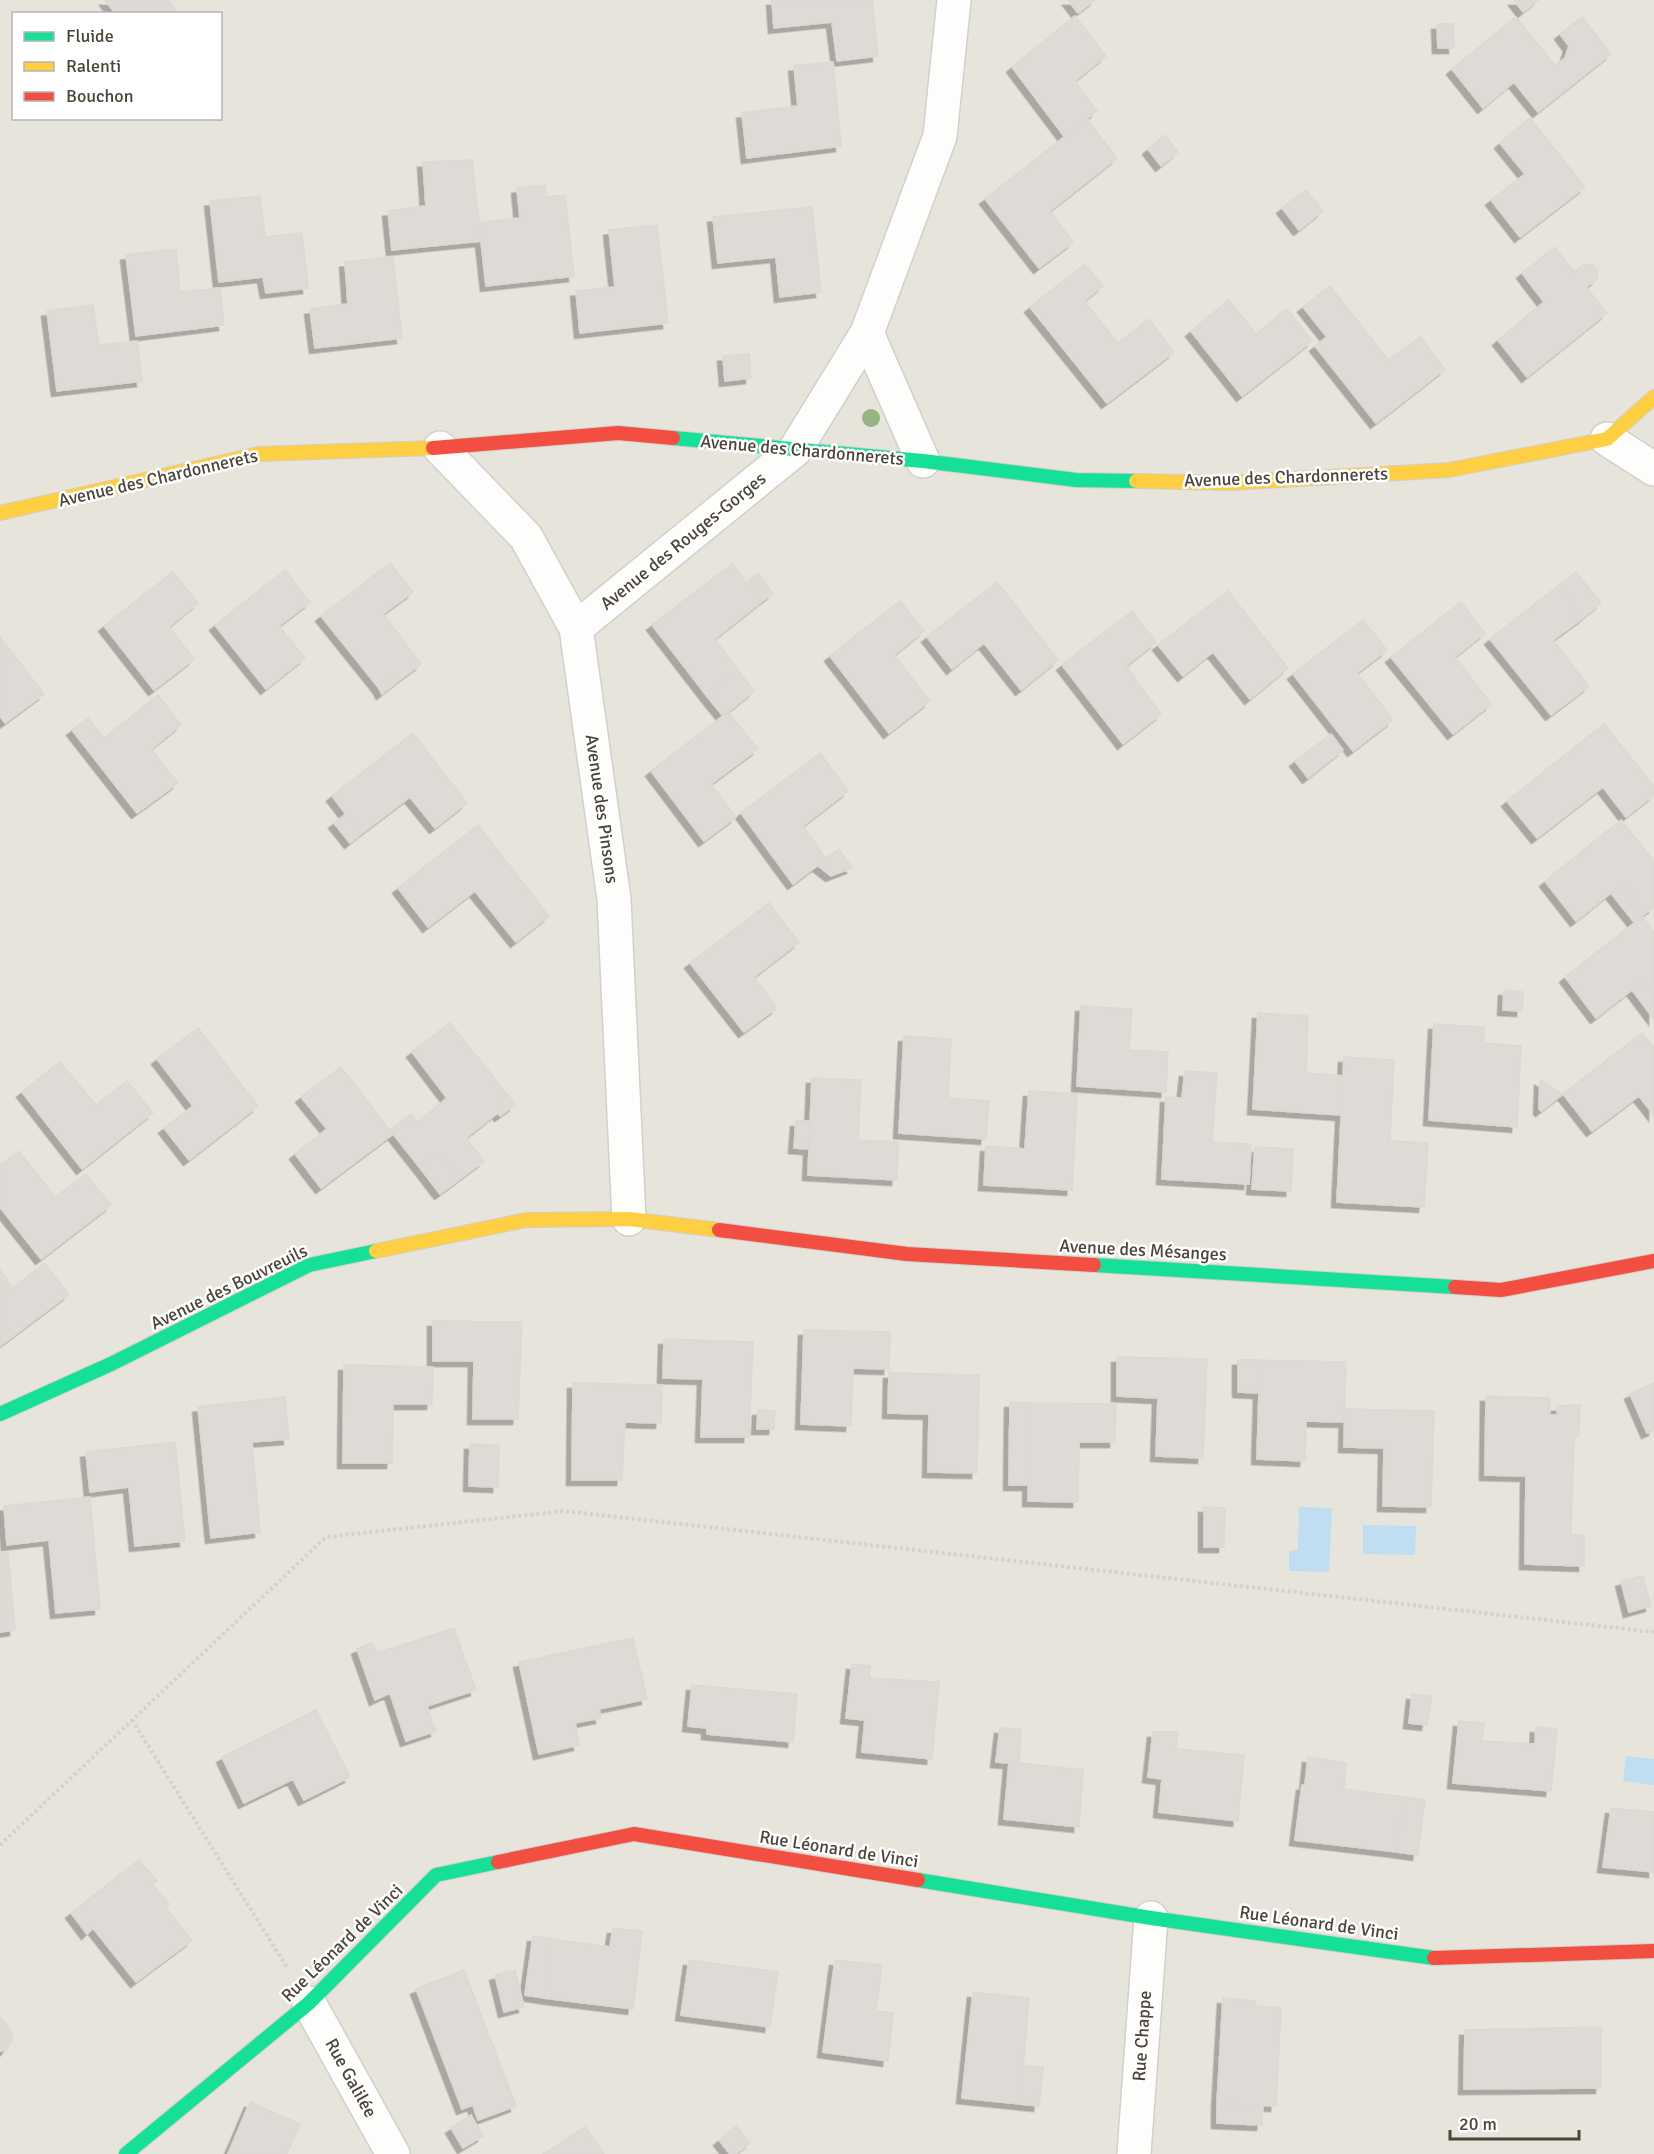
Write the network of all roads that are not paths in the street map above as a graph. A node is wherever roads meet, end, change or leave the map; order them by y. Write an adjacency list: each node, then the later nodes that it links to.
1 (954, 0): 2 (street, Avenue des Rouges-Gorges)
2 (867, 333): 6 (street, Avenue des Rouges-Gorges); 7 (street)
3 (1654, 397): 4 (street)
4 (1607, 439): 7 (street, Avenue des Chardonnerets); 8 (street)
5 (441, 448): 6 (street, Avenue des Chardonnerets); 9 (street, Avenue des Chardonnerets); 10 (street, Avenue des Pinsons)
6 (795, 450): 7 (street, Avenue des Chardonnerets); 10 (street, Avenue des Rouges-Gorges)
7 (923, 461)
8 (1654, 469)
9 (0, 513)
10 (576, 628): 11 (street, Avenue des Pinsons)
11 (629, 1219): 12 (street, Avenue des Mésanges); 13 (street, Avenue des Bouvreuils)
12 (1654, 1261)
13 (0, 1414)
14 (1151, 1918): 15 (street, Rue Léonard de Vinci); 16 (street, Rue Léonard de Vinci); 19 (street, Rue Chappe)
15 (1654, 1951)
16 (309, 2003): 17 (street, Rue Léonard de Vinci); 18 (street, Rue Galilée)
17 (126, 2154)
18 (393, 2154)
19 (1134, 2154)

